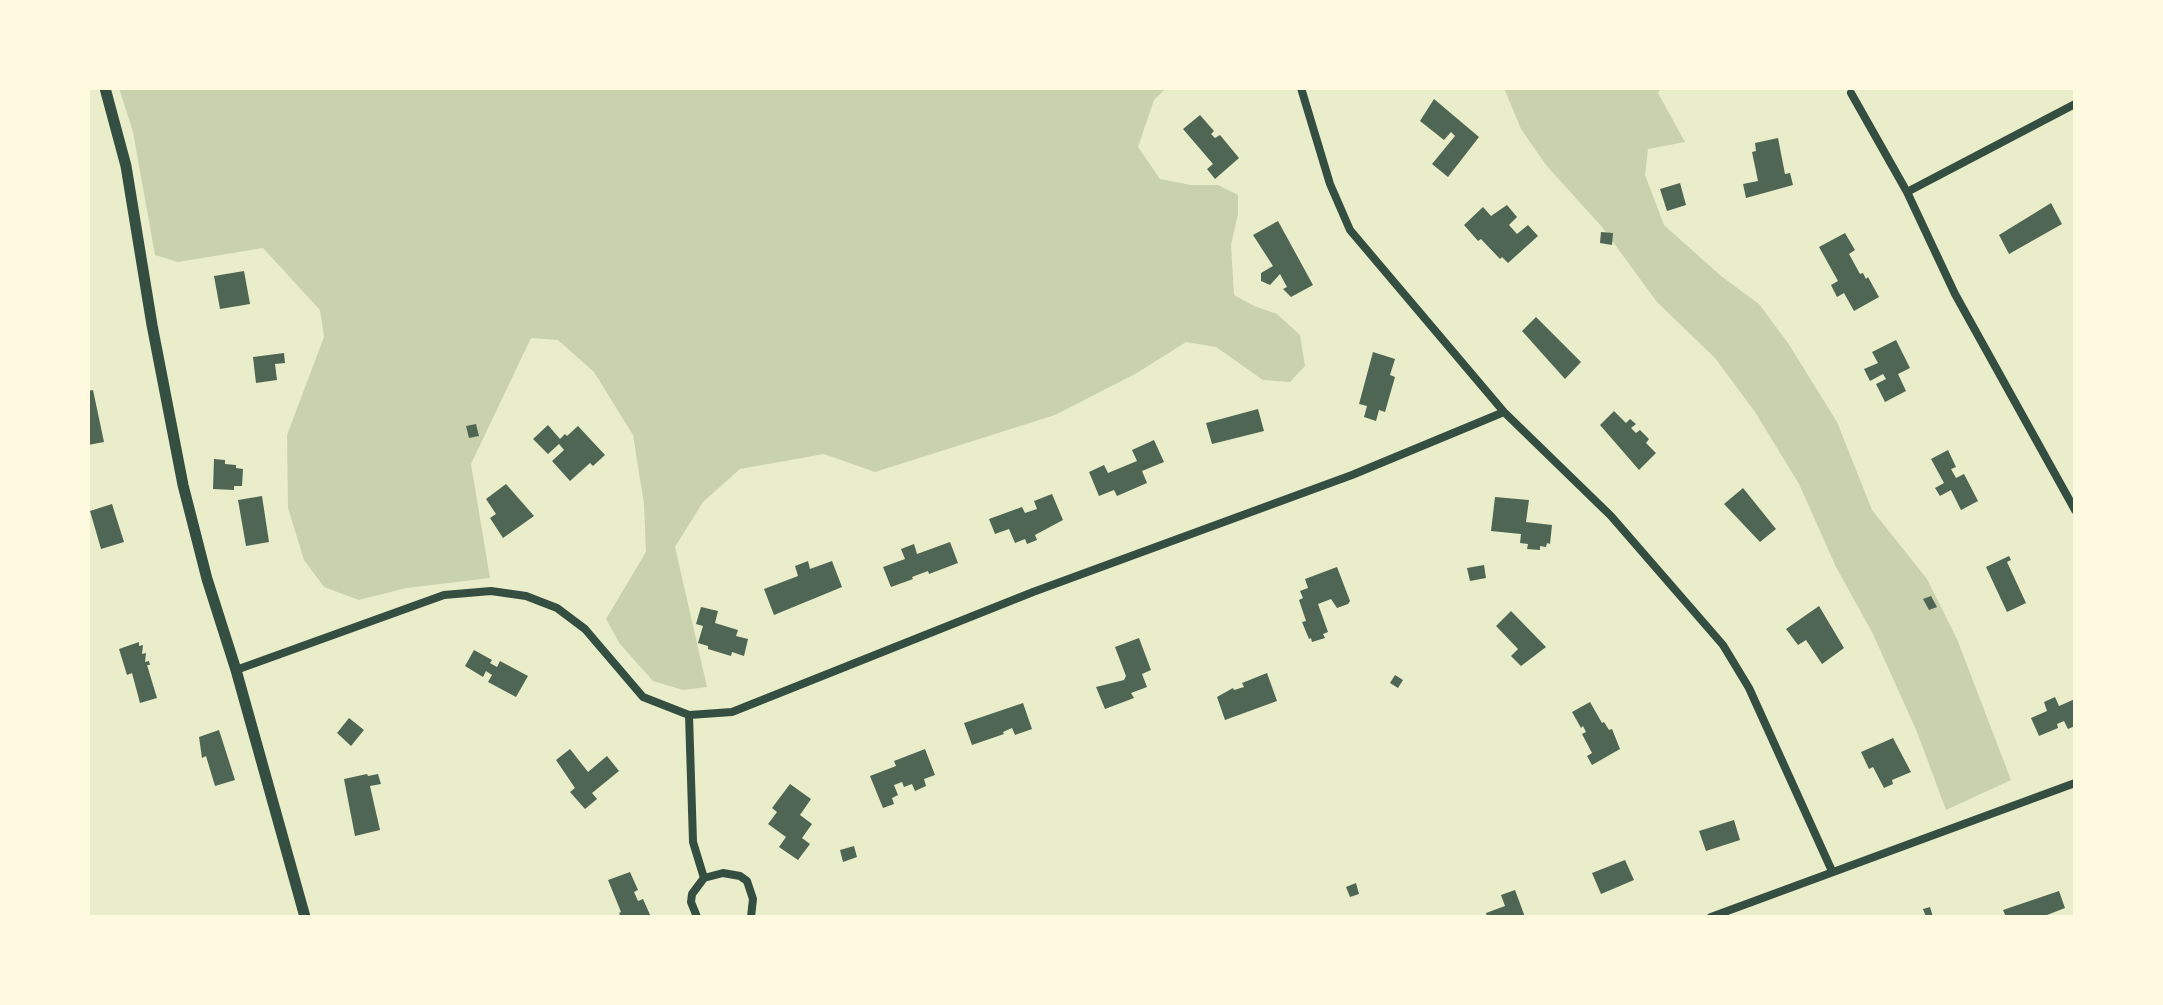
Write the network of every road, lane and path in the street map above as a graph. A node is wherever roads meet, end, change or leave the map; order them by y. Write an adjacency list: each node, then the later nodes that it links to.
1 (105, 88): 8 (street)
2 (1301, 88): 6 (street)
3 (1851, 93): 5 (street)
4 (2075, 104): 5 (street)
5 (1907, 192): 7 (street)
6 (1504, 412): 9 (street); 11 (street)
7 (2075, 510)
8 (236, 670): 9 (street); 13 (street)
9 (689, 715): 12 (street)
10 (2075, 783): 11 (street)
11 (1832, 871): 16 (street)
12 (704, 878): 14 (street); 15 (street)
13 (305, 917)
14 (697, 917)
15 (751, 917)
16 (1711, 917)

